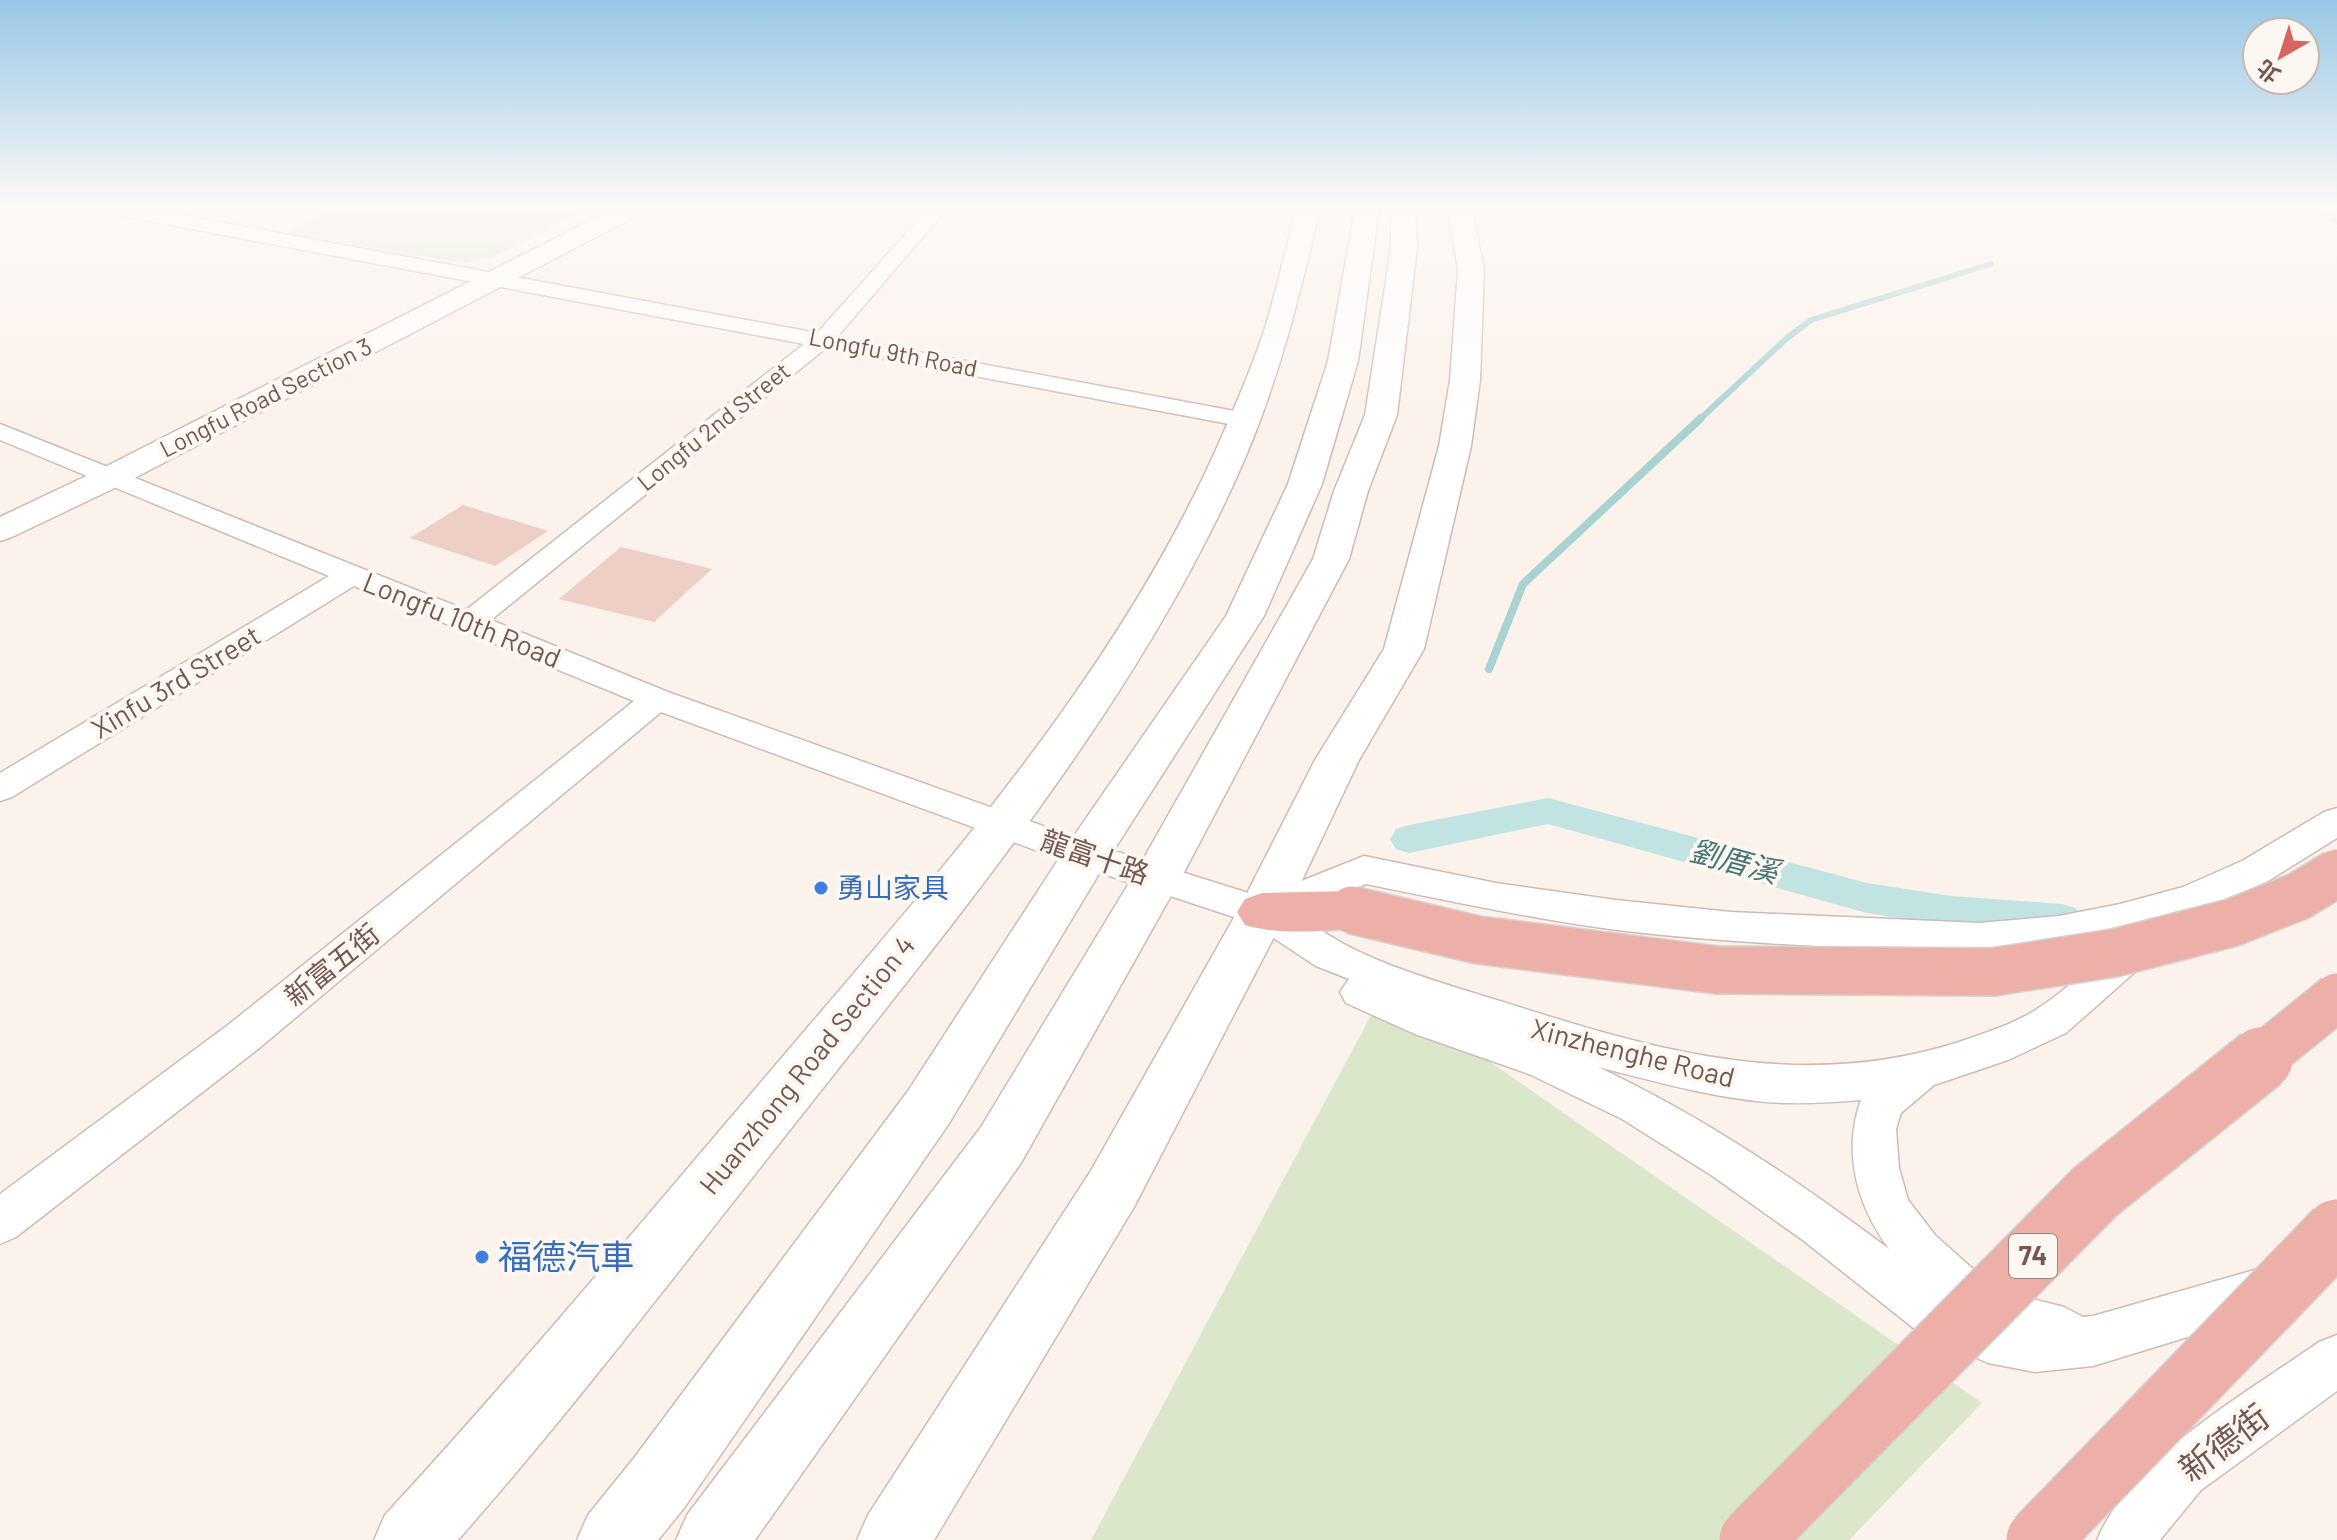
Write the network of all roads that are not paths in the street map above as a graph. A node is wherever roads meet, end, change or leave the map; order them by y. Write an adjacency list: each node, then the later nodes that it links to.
1 (477, 281): 11 (street, Longfu Road Section 3)
2 (499, 281): 8 (street, Longfu 9th Road)
3 (875, 281): 8 (street, Longfu 2nd Street)
4 (1291, 281): 9 (street, Huanzhong Road Section 4)
5 (1356, 281): 20 (street)
6 (1399, 281): 22 (street)
7 (1470, 281): 24 (street)
8 (823, 340): 9 (street, Longfu 9th Road); 15 (street, Longfu 2nd Street)
9 (1245, 420): 19 (street, Huanzhong Road Section 4)
10 (0, 431): 11 (street, Longfu 10th Road)
11 (100, 471): 12 (street); 13 (street); 14 (street, Longfu 10th Road)
12 (0, 507)
13 (0, 530)
14 (351, 575): 15 (street, Longfu 10th Road); 17 (street, Xinfu 3rd Street)
15 (469, 623): 16 (street, Longfu 10th Road)
16 (657, 699): 19 (street, 龍富十路); 27 (street, 新富五街)
17 (0, 789)
18 (2337, 821): 23 (street, Xinzhenghe Road)
19 (1001, 825): 20 (street, 龍富十路); 32 (street, Huanzhong Road Section 4)
20 (1086, 855): 22 (street, 龍富十路); 33 (street)
21 (2337, 873): 24 (highway, bridge)
22 (1157, 878): 24 (street, 龍富十路); 34 (street)
23 (2194, 898): 24 (street); 26 (street, Xinzhenghe Road)
24 (1262, 912): 26 (street, Xinzhenghe Road); 30 (street); 35 (street)
25 (2337, 997): 36 (highway, 74, bridge)
26 (1923, 1071): 30 (street)
27 (0, 1222)
28 (2337, 1231): 37 (highway, bridge)
29 (2337, 1271): 30 (street)
30 (2093, 1341)
31 (2337, 1360): 38 (street, 新德街)
32 (410, 1540)
33 (613, 1540)
34 (712, 1540)
35 (893, 1540)
36 (1751, 1540)
37 (2038, 1540)
38 (2125, 1540)

